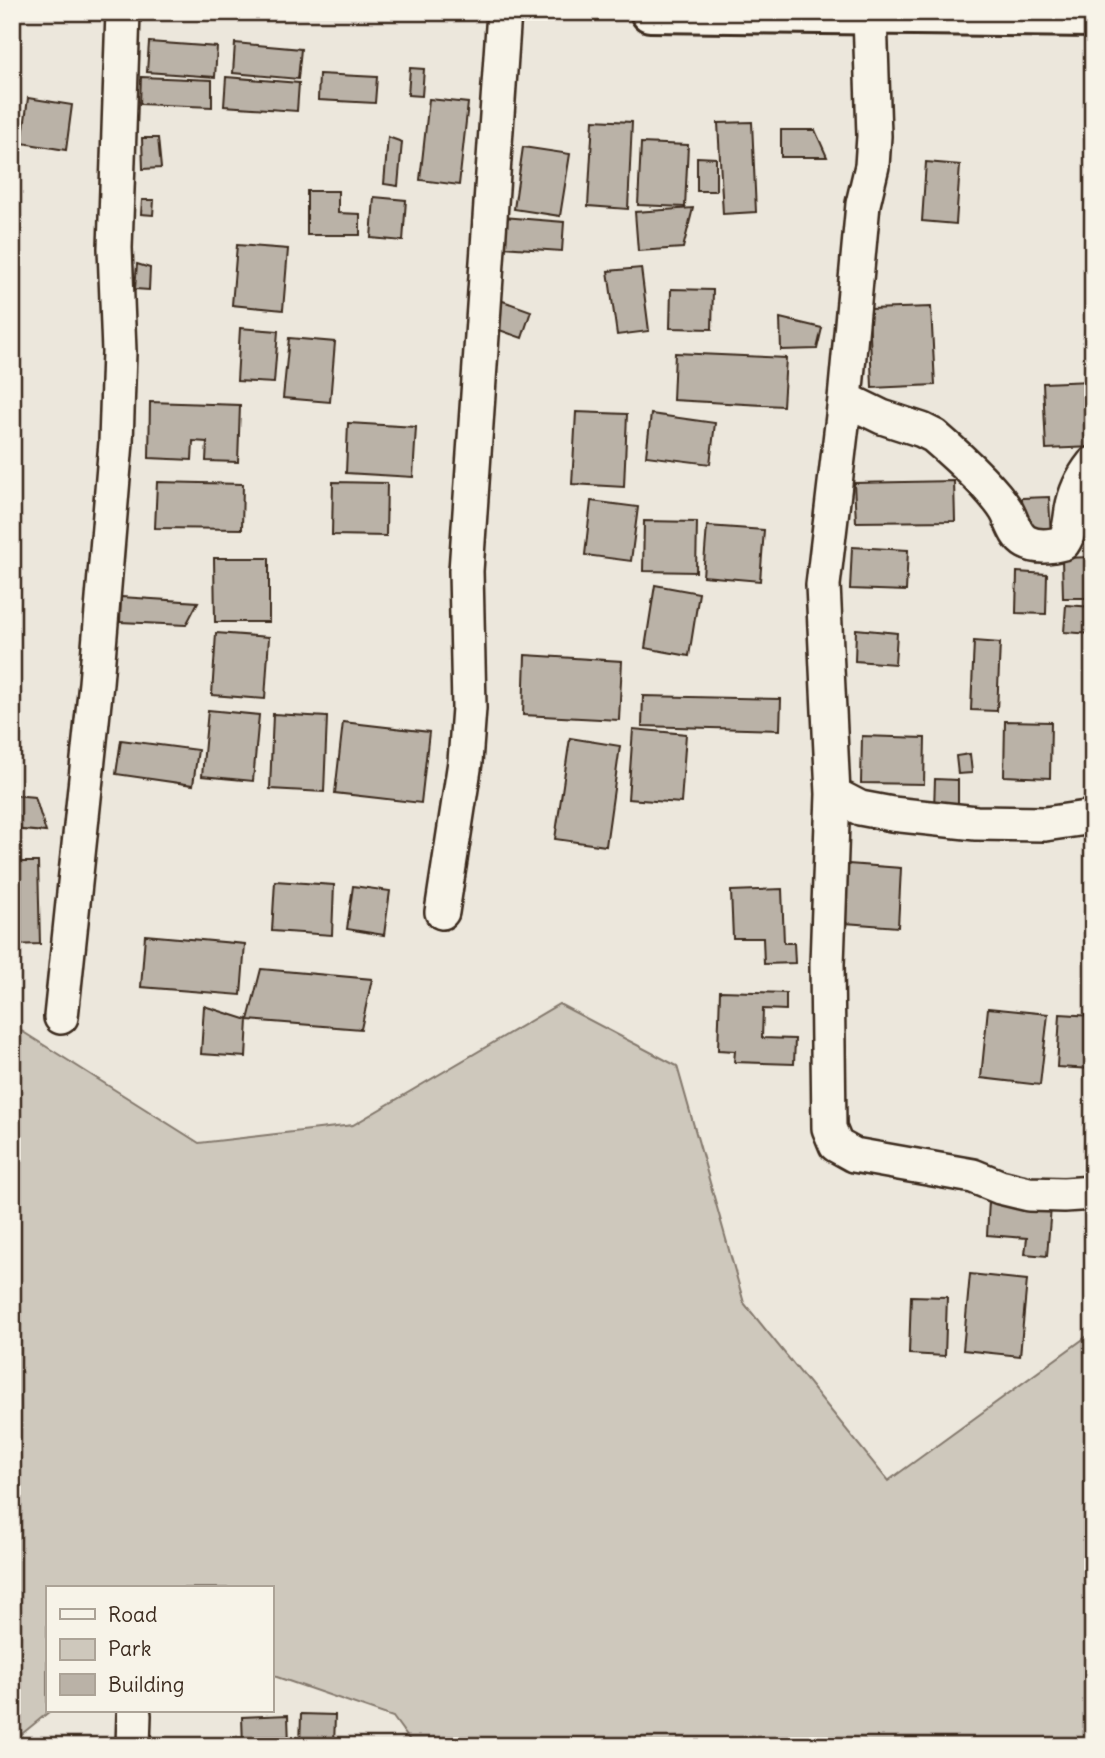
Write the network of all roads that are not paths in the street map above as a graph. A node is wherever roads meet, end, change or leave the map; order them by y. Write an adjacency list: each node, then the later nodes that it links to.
1 (123, 12): 12 (street)
2 (504, 12): 11 (street)
3 (650, 12): 5 (street)
4 (979, 14): 5 (street); 6 (street)
5 (870, 16): 7 (street)
6 (1093, 17)
7 (845, 399): 8 (street); 9 (street)
8 (1093, 464)
9 (833, 794): 10 (street); 13 (street)
10 (1093, 817)
11 (442, 912)
12 (61, 1017)
13 (1093, 1193)

